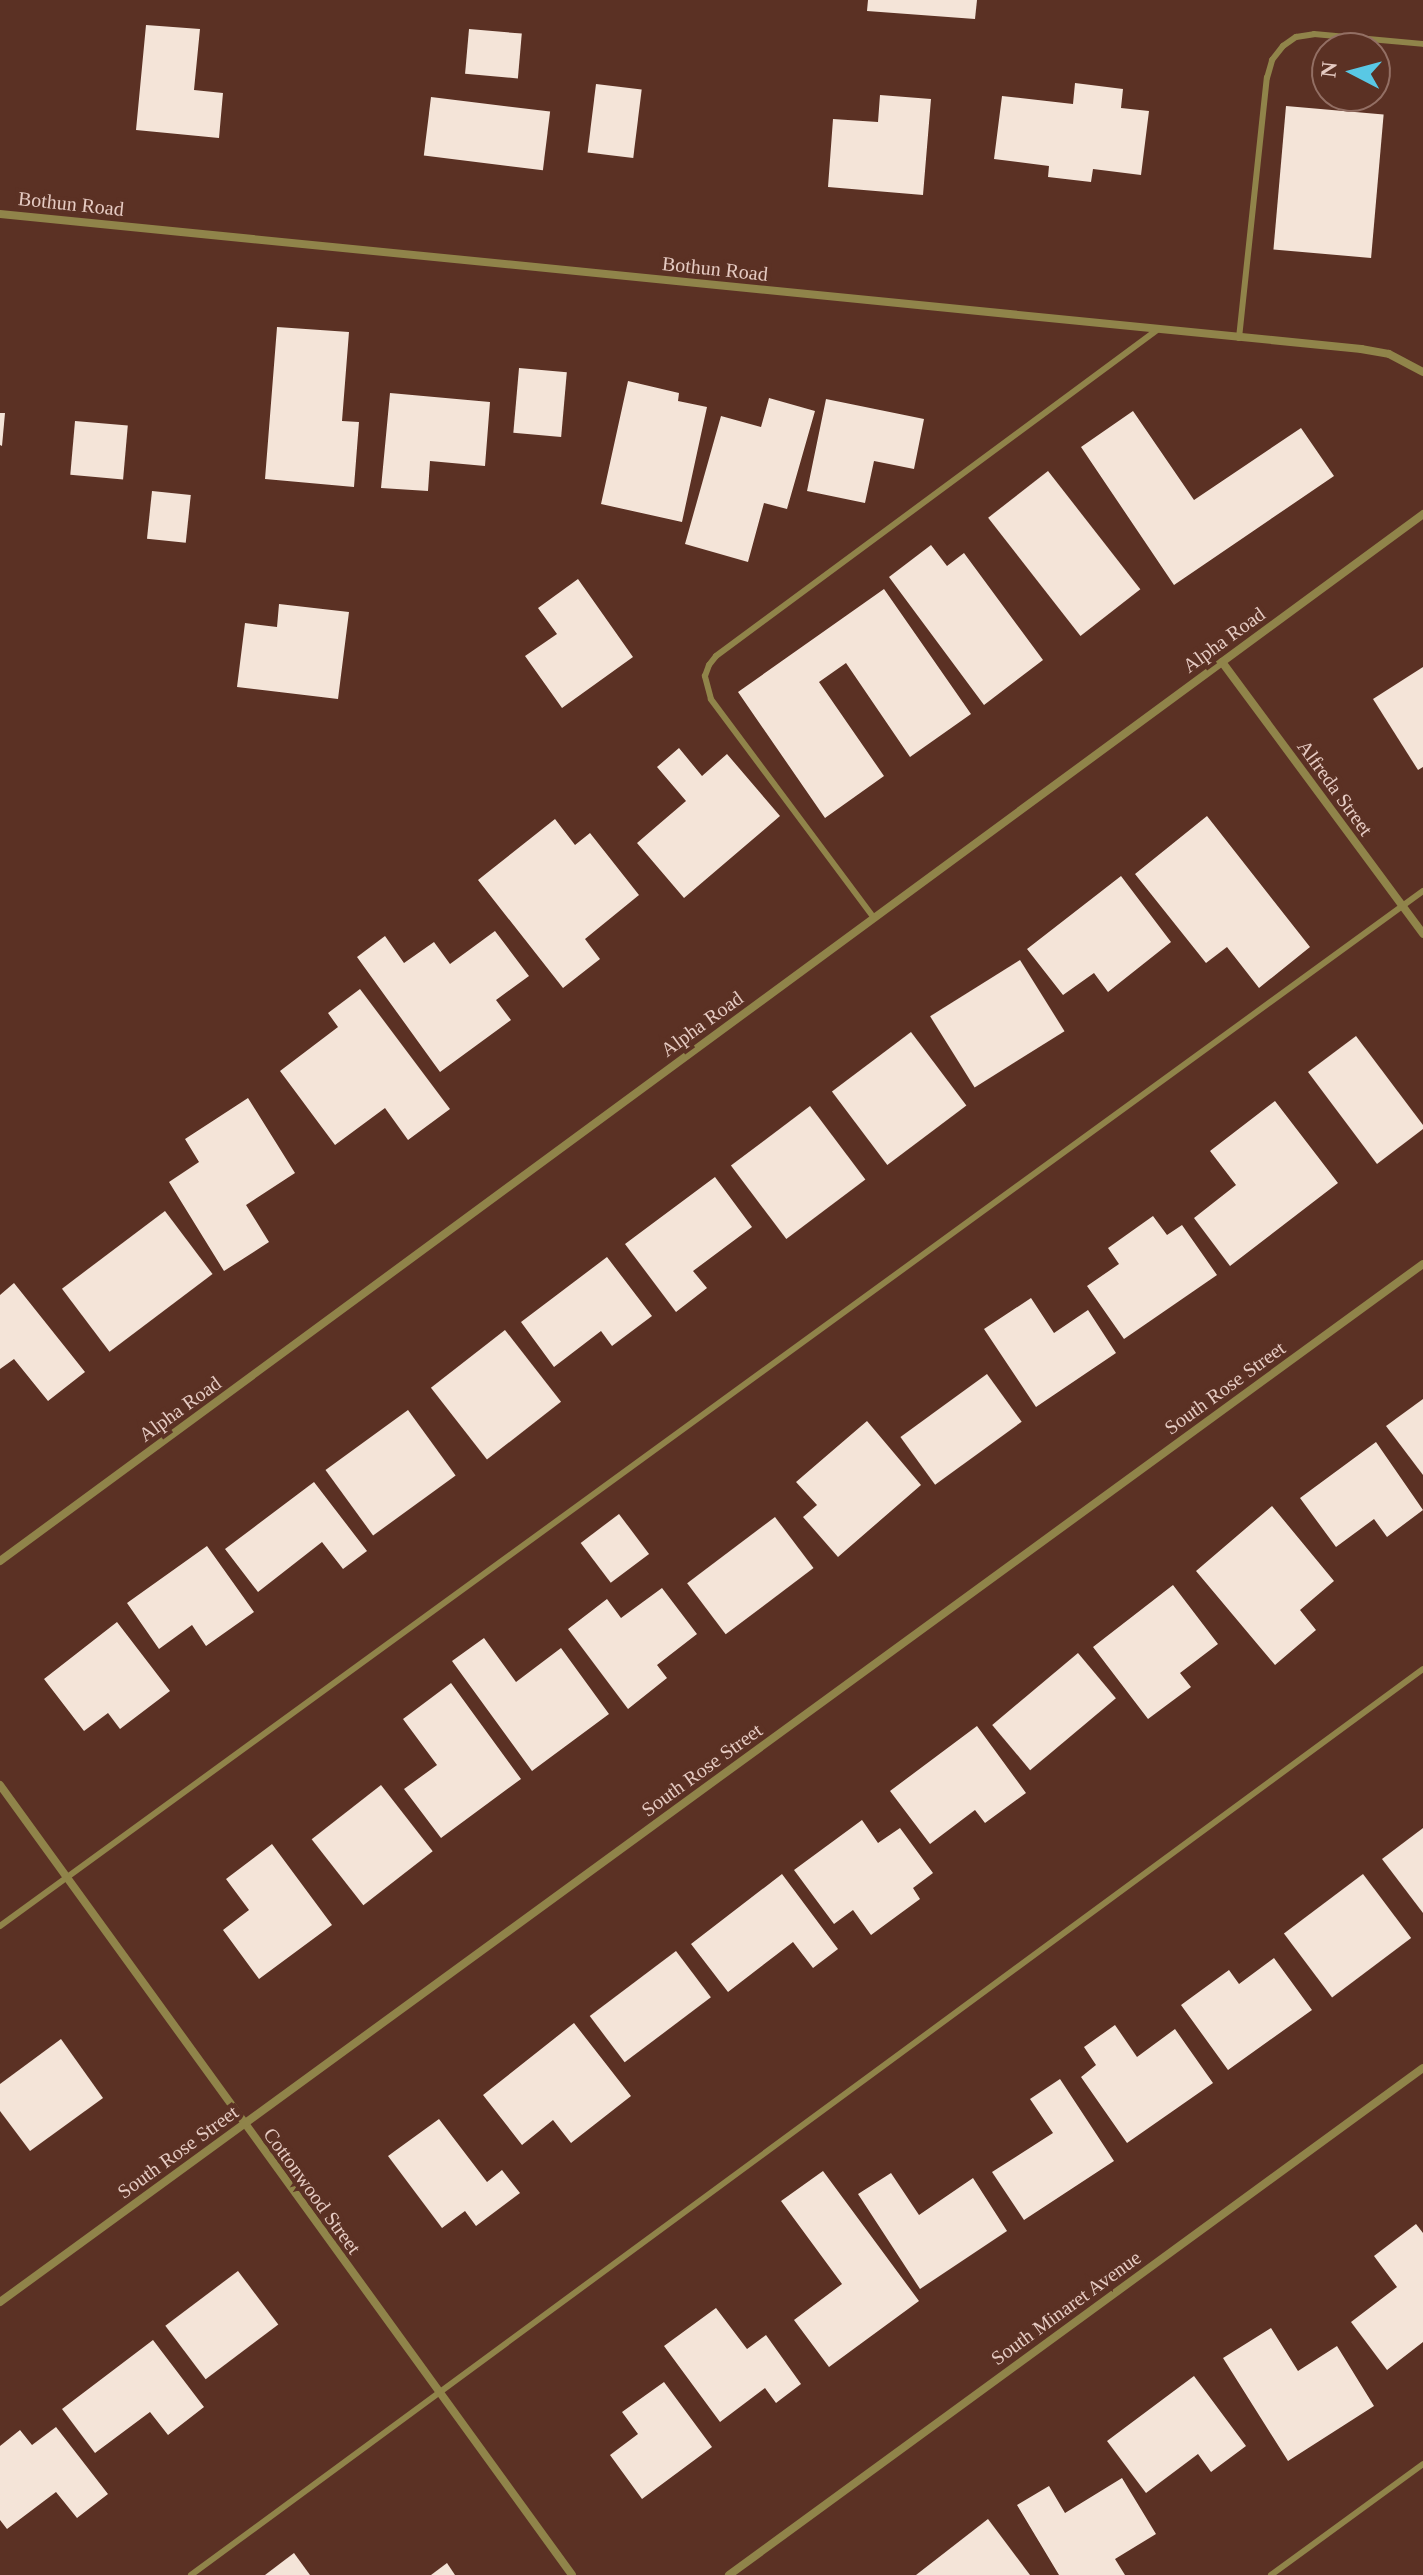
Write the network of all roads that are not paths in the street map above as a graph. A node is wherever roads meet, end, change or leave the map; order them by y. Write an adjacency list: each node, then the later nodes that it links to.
1 (1423, 44): 4 (lane)
2 (0, 214): 3 (street, Bothun Road)
3 (1157, 330): 4 (street, Bothun Road); 10 (lane)
4 (1239, 338): 5 (street, Bothun Road)
5 (1423, 372)
6 (1423, 514): 7 (street, Alpha Road)
7 (1222, 662): 9 (street, Alfreda Street); 10 (street, Alpha Road)
8 (1423, 891): 9 (lane)
9 (1402, 906): 11 (street, Alfreda Street); 16 (lane)
10 (874, 918): 13 (street, Alpha Road)
11 (1423, 934)
12 (1423, 1264): 19 (street, South Rose Street)
13 (0, 1561)
14 (1423, 1669): 21 (lane)
15 (0, 1785): 16 (street, Cottonwood Street)
16 (67, 1877): 17 (lane); 19 (street, Cottonwood Street)
17 (0, 1926)
18 (1423, 2068): 25 (street, South Minaret Avenue)
19 (244, 2123): 20 (street, South Rose Street); 21 (street, Cottonwood Street)
20 (0, 2302)
21 (437, 2394): 23 (lane); 24 (street, Cottonwood Street)
22 (1423, 2464): 26 (lane)
23 (191, 2575)
24 (572, 2575)
25 (729, 2575)
26 (1271, 2575)

